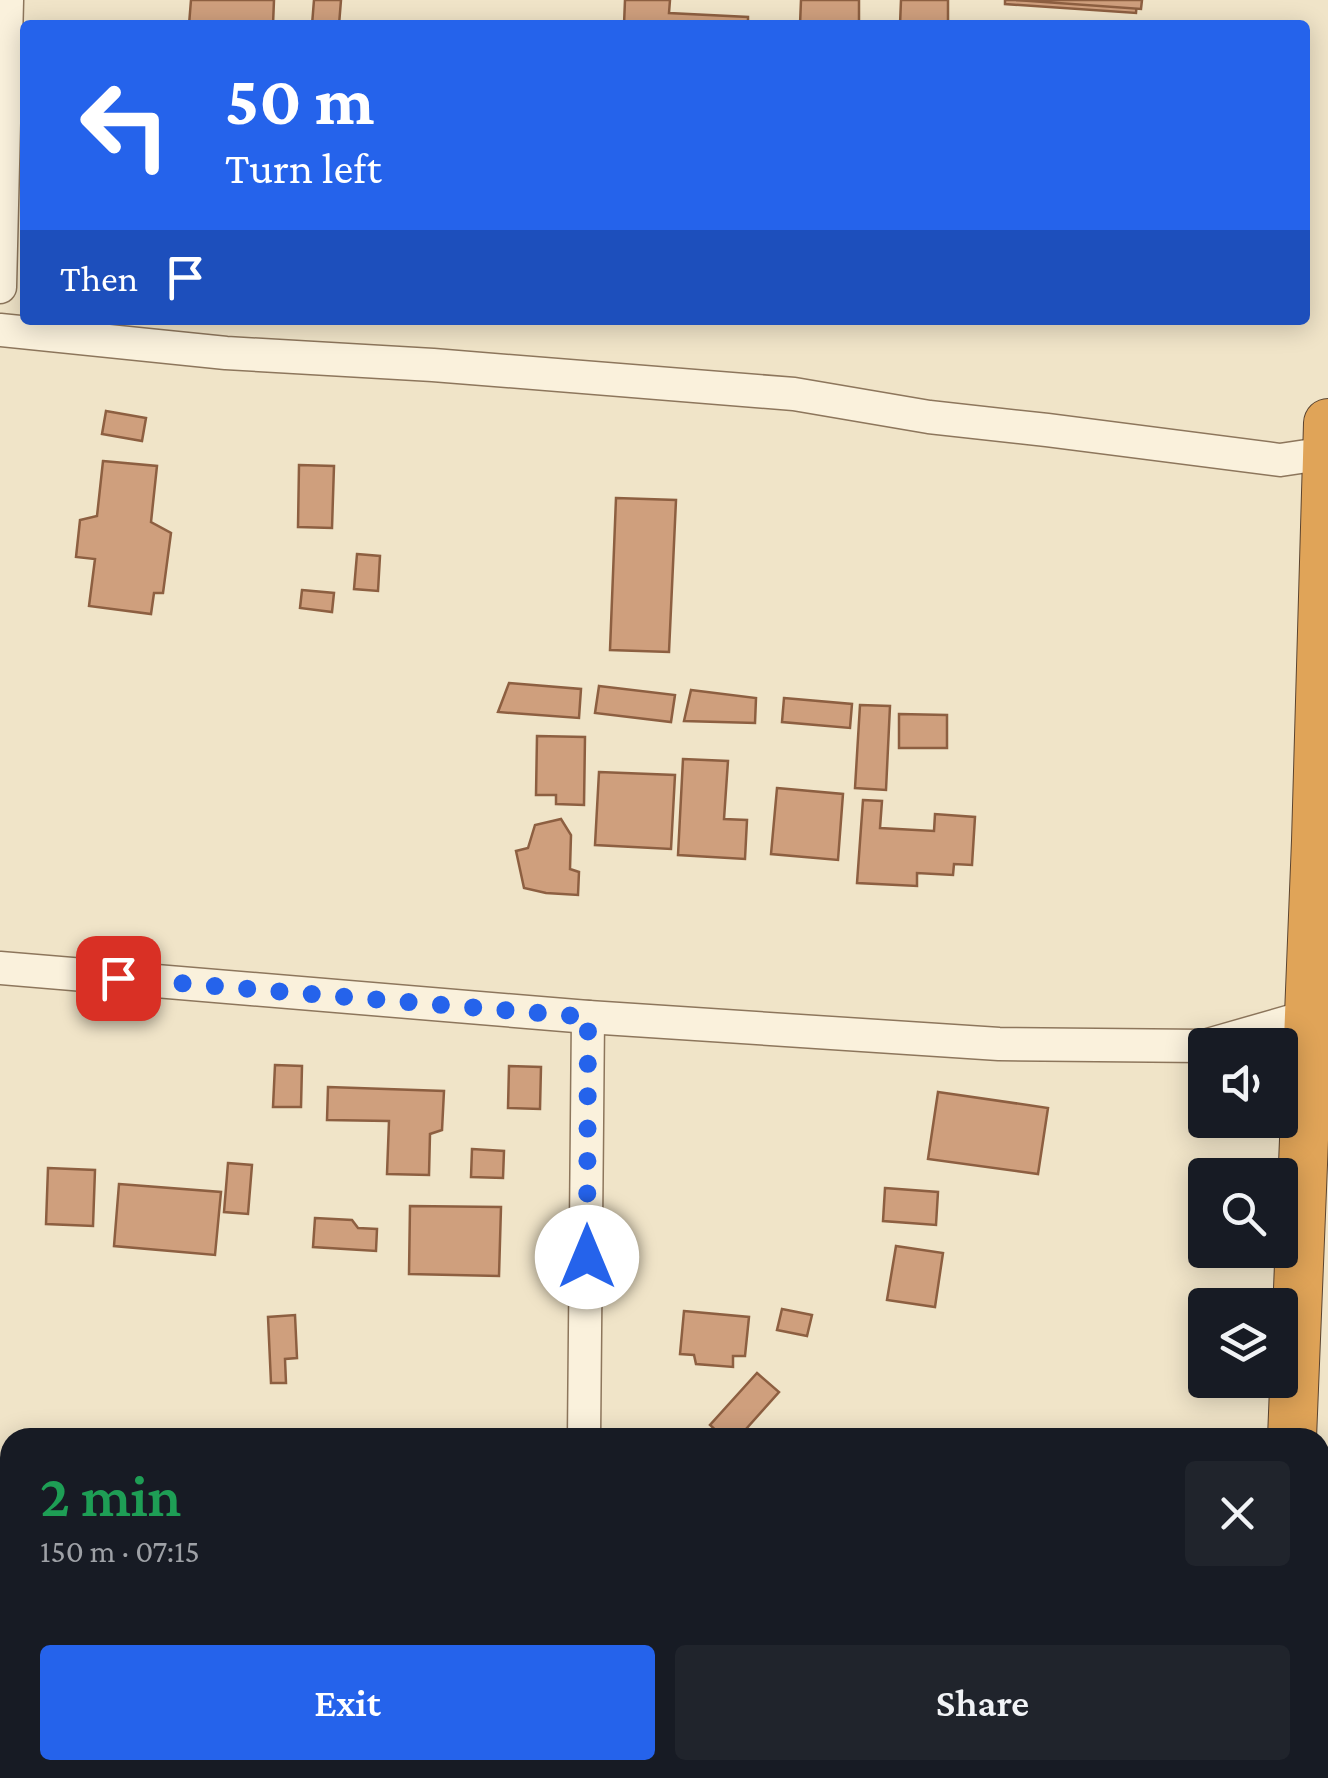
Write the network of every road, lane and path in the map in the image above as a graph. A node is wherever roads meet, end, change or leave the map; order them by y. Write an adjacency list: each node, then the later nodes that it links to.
1 (7, 0): 2 (street)
2 (0, 286)
3 (0, 330): 5 (street)
4 (1328, 423): 5 (highway)
5 (1327, 453): 7 (highway)
6 (0, 968): 8 (street)
7 (1309, 1016): 9 (street); 11 (highway)
8 (588, 1017): 10 (street); 13 (street)
9 (1268, 1028)
10 (1188, 1046)
11 (1298, 1066)
12 (1293, 1138): 14 (highway)
13 (584, 1428)
14 (1292, 1428)

